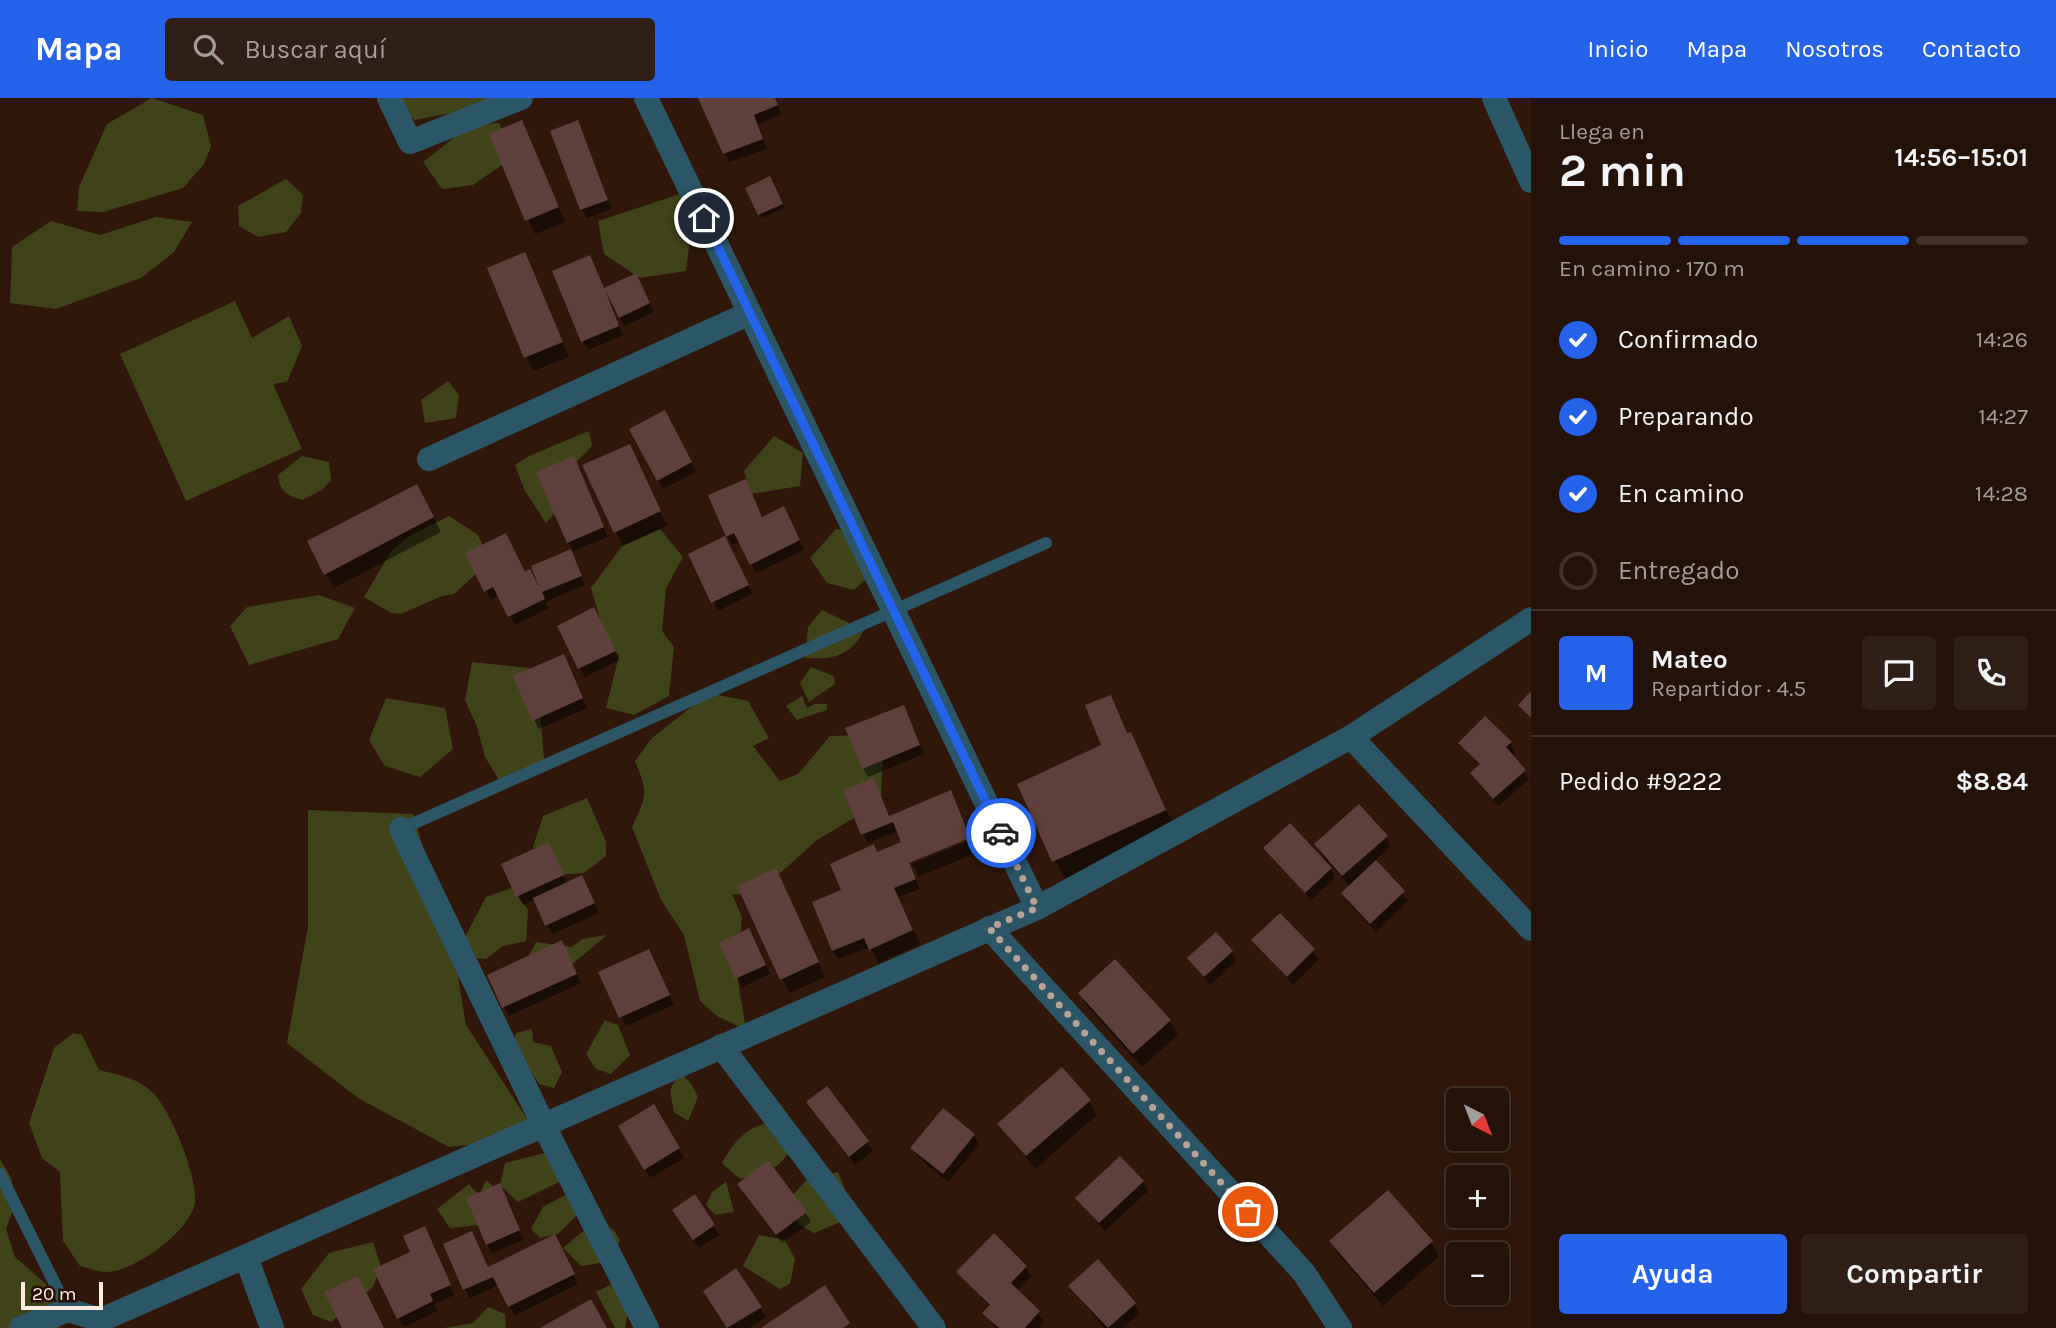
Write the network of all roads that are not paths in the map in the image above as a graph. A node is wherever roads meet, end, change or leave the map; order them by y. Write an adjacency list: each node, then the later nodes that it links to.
1 (389, 98): 2 (street)
2 (521, 98)
3 (646, 98): 6 (street)
4 (1494, 98): 5 (street)
5 (1531, 181)
6 (750, 313): 7 (street); 9 (street)
7 (429, 459)
8 (1046, 543): 9 (lane)
9 (894, 611): 12 (lane); 13 (street)
10 (1531, 619): 11 (street)
11 (1351, 737): 13 (street); 15 (street)
12 (401, 829): 17 (street)
13 (1037, 908): 14 (street)
14 (989, 928): 16 (street); 25 (street)
15 (1531, 929)
16 (722, 1046): 17 (street); 24 (street)
17 (544, 1126): 19 (street); 23 (street)
18 (0, 1174): 20 (lane)
19 (246, 1257): 20 (street); 22 (street)
20 (68, 1310): 21 (street)
21 (21, 1328)
22 (272, 1328)
23 (647, 1328)
24 (934, 1328)
25 (1340, 1328)

